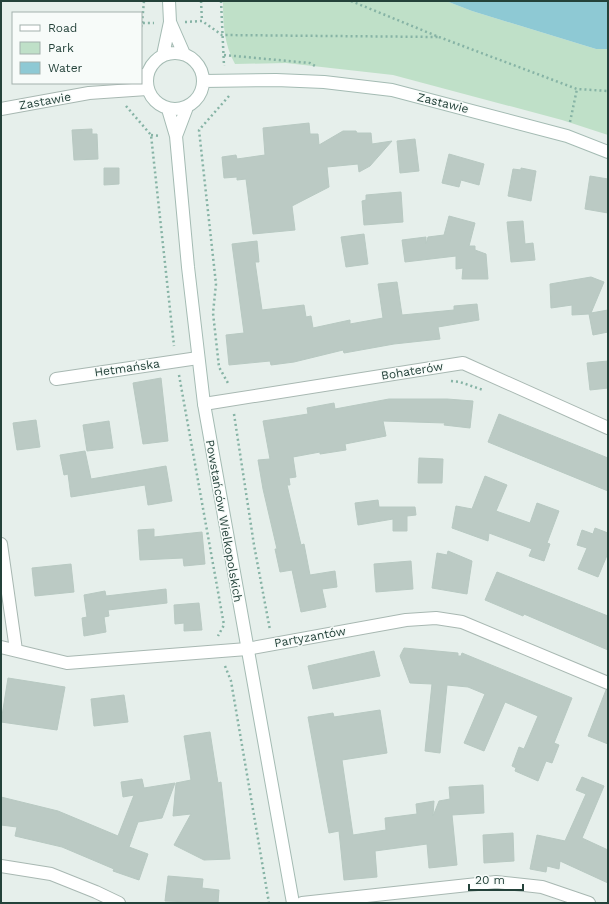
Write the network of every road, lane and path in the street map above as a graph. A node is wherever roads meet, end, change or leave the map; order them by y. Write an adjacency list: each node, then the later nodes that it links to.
1 (144, 1): 8 (path)
2 (169, 1): 6 (street)
3 (201, 1): 7 (path)
4 (220, 1): 9 (path)
5 (351, 1): 10 (path)
6 (170, 22): 11 (street); 12 (street)
7 (202, 22)
8 (142, 23)
9 (222, 35): 10 (path); 13 (path)
10 (439, 37): 19 (path)
11 (184, 54): 12 (street); 15 (street)
12 (163, 55): 14 (street)
13 (224, 74): 15 (street, Zastawie); 16 (street, Zastawie)
14 (144, 75): 18 (street)
15 (202, 76): 16 (street, Zastawie); 22 (street)
16 (272, 80): 26 (street, Zastawie)
17 (120, 87): 18 (street, Zastawie); 23 (street, Zastawie); 29 (path)
18 (147, 89): 24 (street)
19 (578, 89): 20 (path); 26 (path)
20 (608, 91)
21 (236, 96): 33 (path)
22 (187, 107): 24 (street); 25 (street, Powstańców Wielkopolskich)
23 (1, 109)
24 (168, 109): 25 (street, Powstańców Wielkopolskich)
25 (176, 136): 28 (street, Powstańców Wielkopolskich)
26 (567, 136): 27 (street, Zastawie)
27 (608, 152)
28 (198, 358): 29 (street, Hetmańska); 34 (street, Powstańców Wielkopolskich)
29 (176, 361): 30 (street, Hetmańska); 41 (path)
30 (56, 379)
31 (444, 381): 32 (path)
32 (487, 392)
33 (233, 399): 34 (street, Bohaterów); 35 (street, Bohaterów); 37 (path)
34 (204, 404): 39 (street, Powstańców Wielkopolskich)
35 (608, 428)
36 (1, 544): 40 (street)
37 (271, 632)
38 (1, 647): 40 (street, Partyzantów)
39 (247, 649): 41 (street, Partyzantów); 42 (street, Partyzantów); 46 (street, Powstańców Wielkopolskich)
40 (16, 650): 41 (street, Partyzantów)
41 (219, 651): 45 (path)
42 (608, 683)
43 (1, 866): 44 (street)
44 (119, 903)
45 (269, 903)
46 (293, 903)
47 (302, 903): 48 (street)
48 (589, 903)

